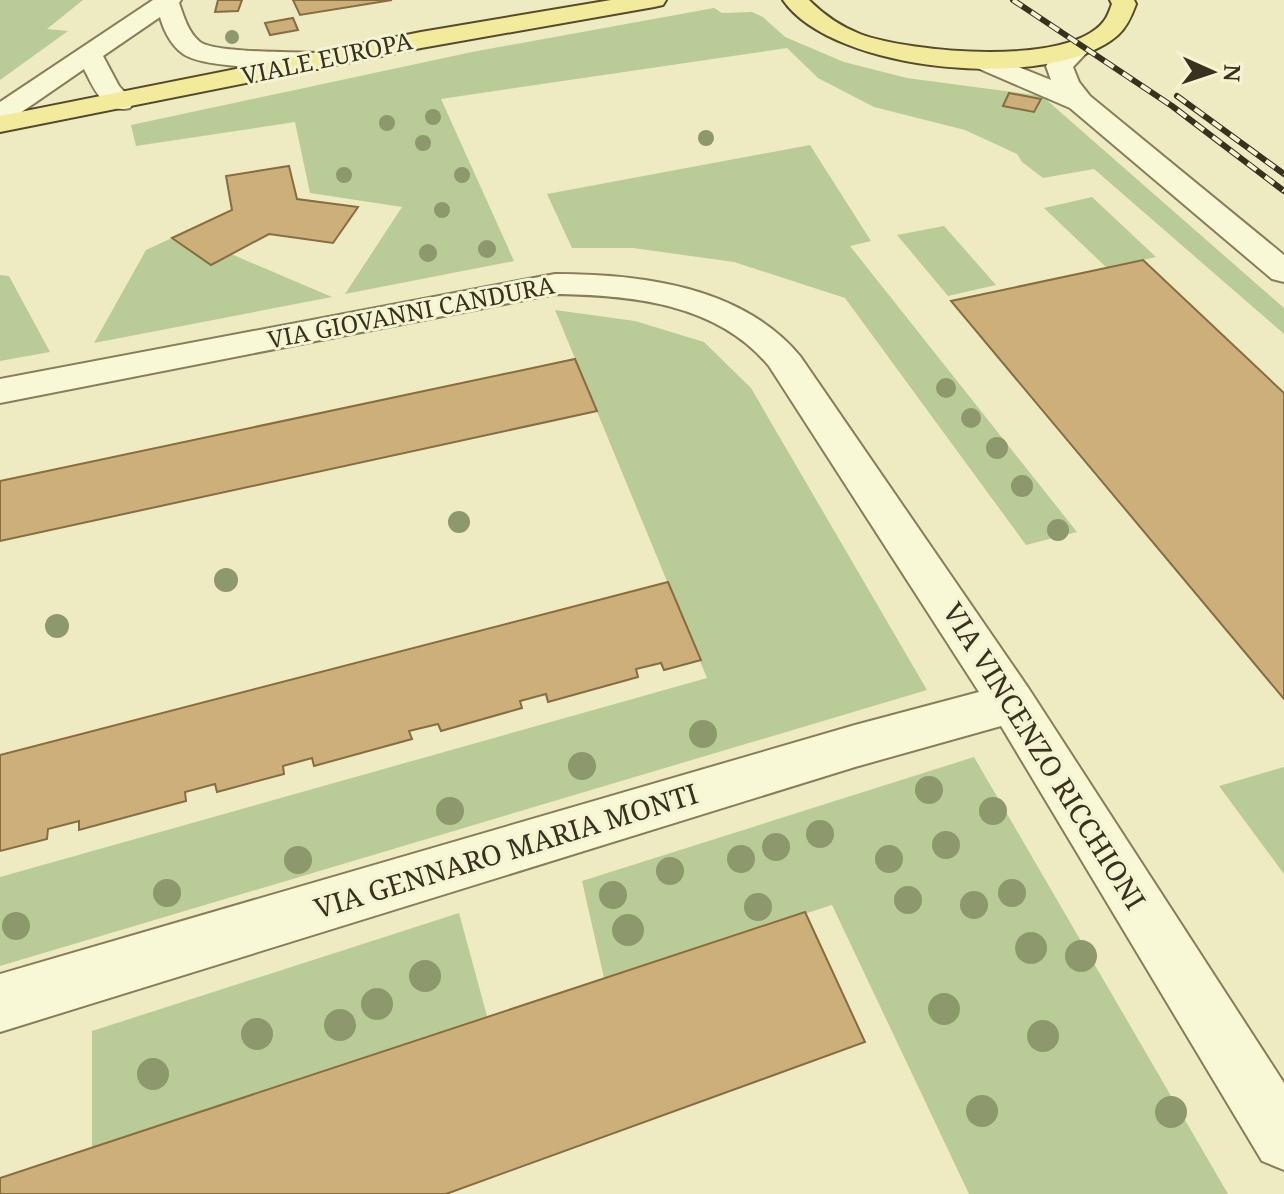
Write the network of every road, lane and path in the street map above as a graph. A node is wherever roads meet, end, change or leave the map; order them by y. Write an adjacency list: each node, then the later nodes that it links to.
1 (654, 0): 8 (main road, VIALE EUROPA)
2 (795, 0): 9 (main road)
3 (1122, 0): 5 (main road)
4 (168, 1): 6 (street); 7 (street)
5 (1079, 47): 9 (main road); 12 (street)
6 (195, 51): 8 (street); 10 (street)
7 (89, 54): 11 (street); 13 (street)
8 (321, 61): 10 (main road, VIALE EUROPA)
9 (984, 61): 12 (street)
10 (156, 94): 11 (main road, VIALE EUROPA)
11 (120, 102): 14 (main road, VIALE EUROPA)
12 (1080, 102): 15 (street)
13 (0, 114)
14 (0, 124)
15 (1284, 272)
16 (797, 377): 17 (street, VIA GIOVANNI CANDURA); 18 (street, VIA VINCENZO RICCHIONI)
17 (0, 391)
18 (1012, 703): 19 (street, VIA GENNARO MARIA MONTI); 20 (street, VIA VINCENZO RICCHIONI)
19 (0, 1003)
20 (1284, 1139)

